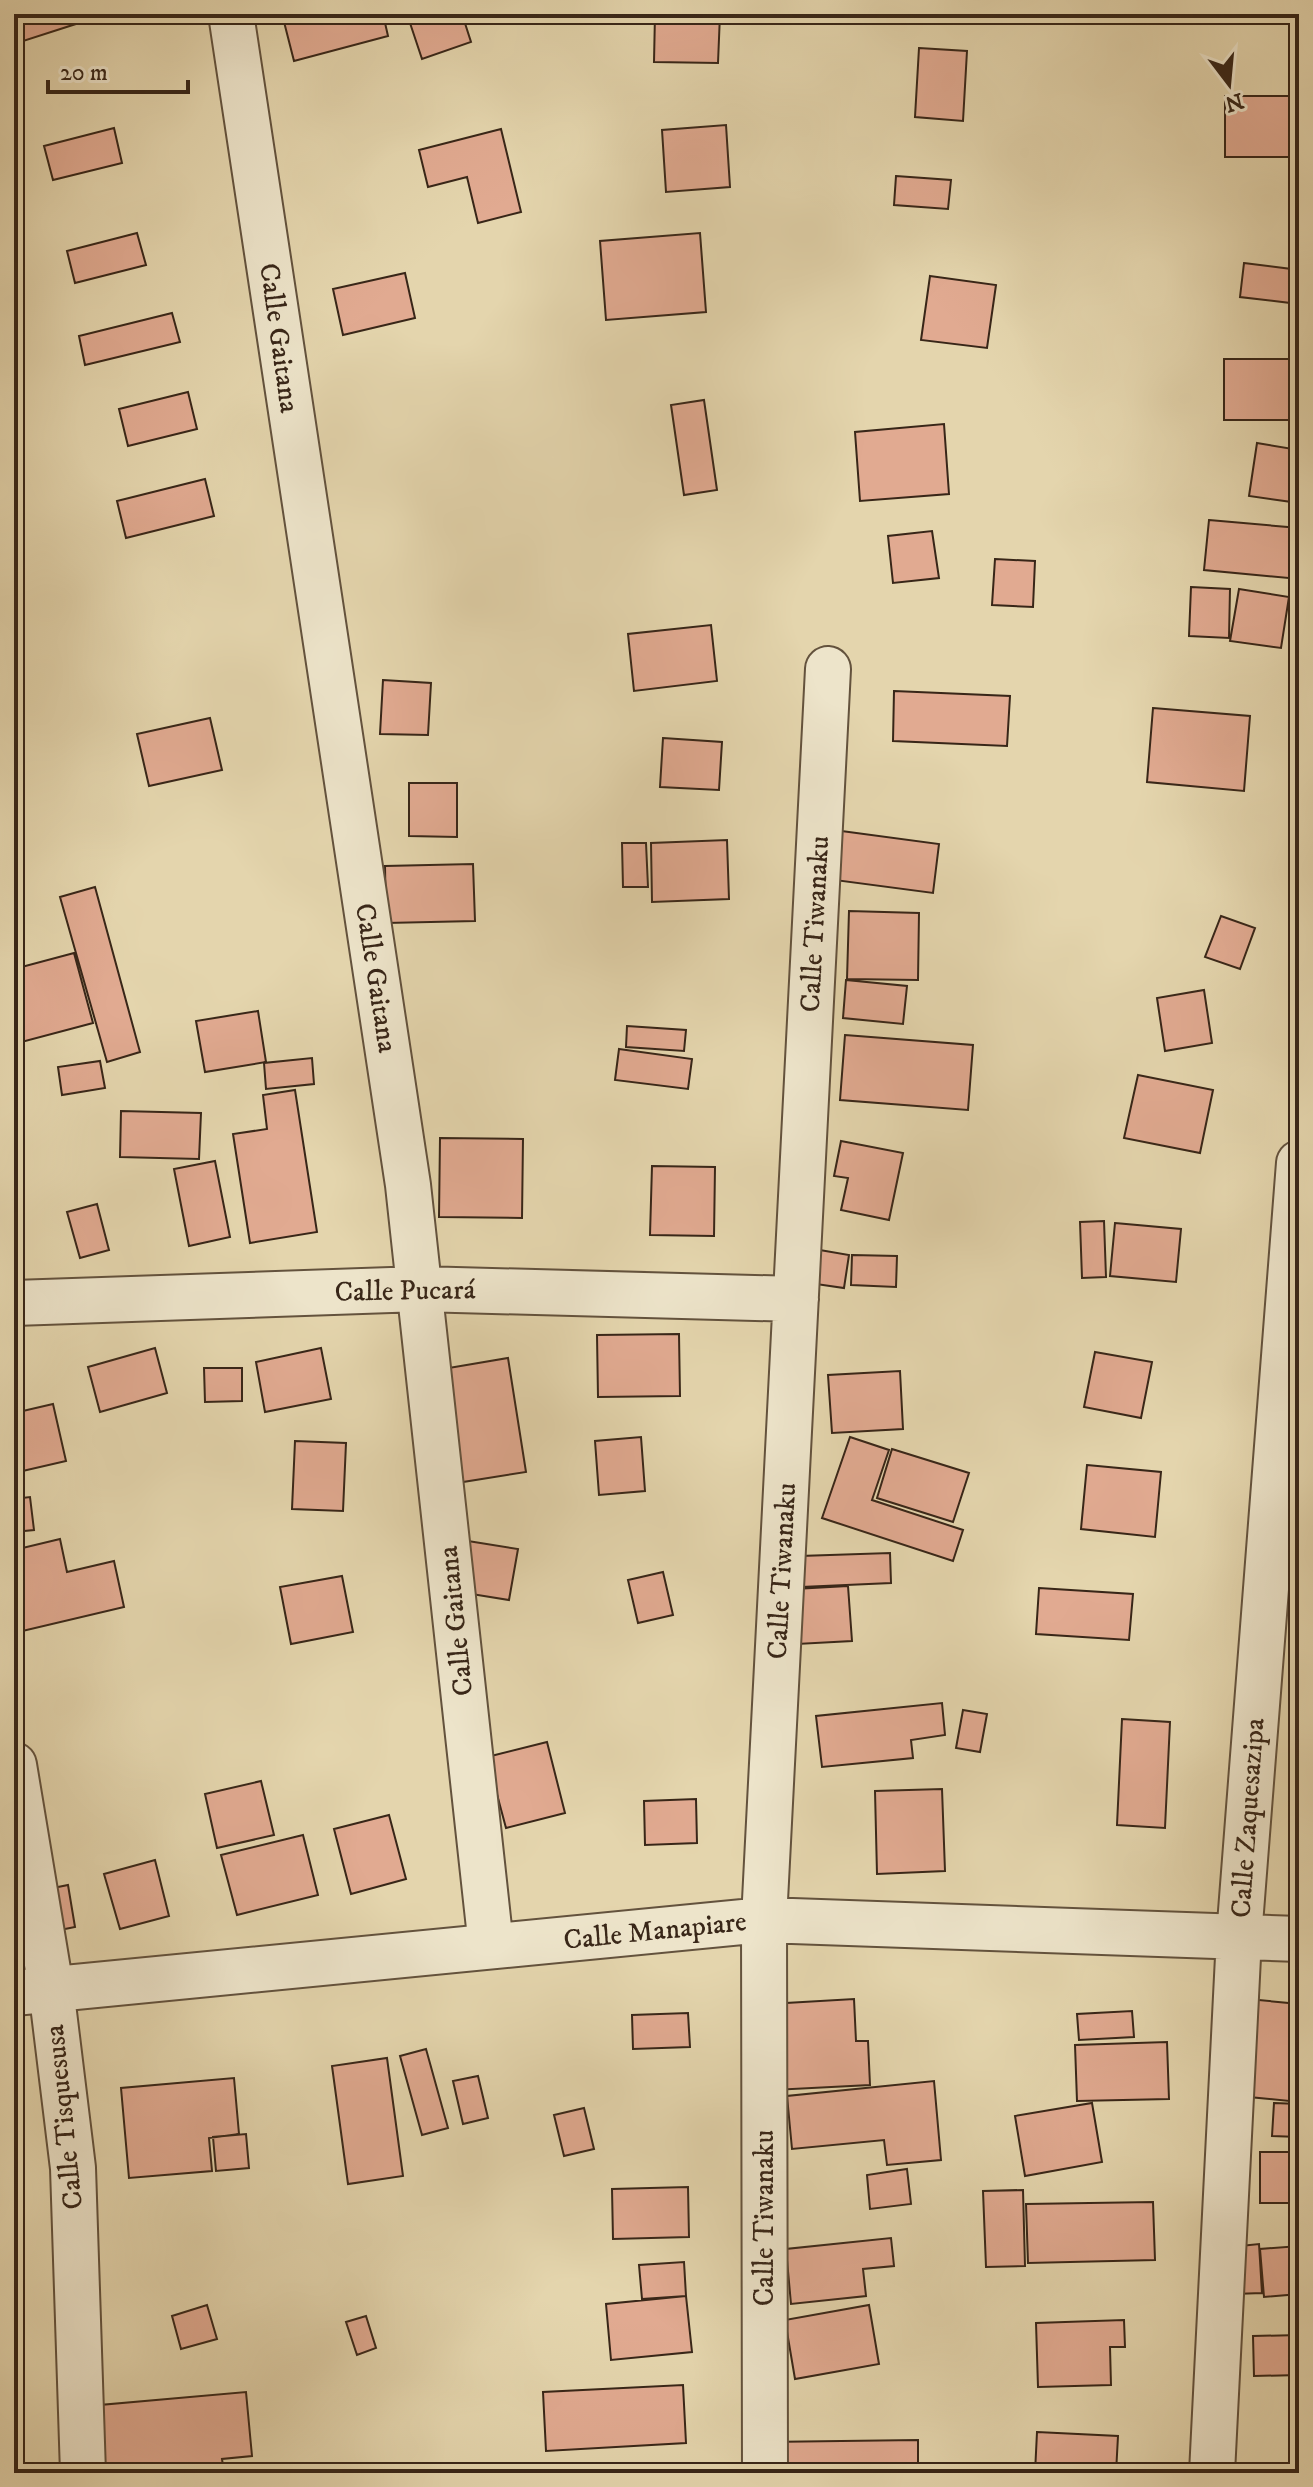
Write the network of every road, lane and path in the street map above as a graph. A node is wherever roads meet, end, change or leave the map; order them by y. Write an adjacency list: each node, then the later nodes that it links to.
1 (231, 14): 4 (street, Calle Gaitana)
2 (828, 669): 5 (street, Calle Tiwanaku)
3 (1299, 1163): 9 (street, Calle Zaquesazipa)
4 (420, 1289): 5 (street, Calle Pucará); 6 (street, Calle Pucará); 11 (street, Calle Gaitana)
5 (796, 1299): 8 (street, Calle Tiwanaku)
6 (14, 1303)
7 (14, 1765): 12 (street, Calle Tisquesusa)
8 (764, 1920): 9 (street, Calle Manapiare); 11 (street, Calle Manapiare); 14 (street, Calle Tiwanaku)
9 (1239, 1937): 10 (street, Calle Manapiare); 15 (street, Calle Zaquesazipa)
10 (1299, 1939)
11 (491, 1946): 12 (street, Calle Manapiare)
12 (33, 1991): 13 (street, Calle Tisquesusa)
13 (83, 2473)
14 (765, 2473)
15 (1212, 2473)

